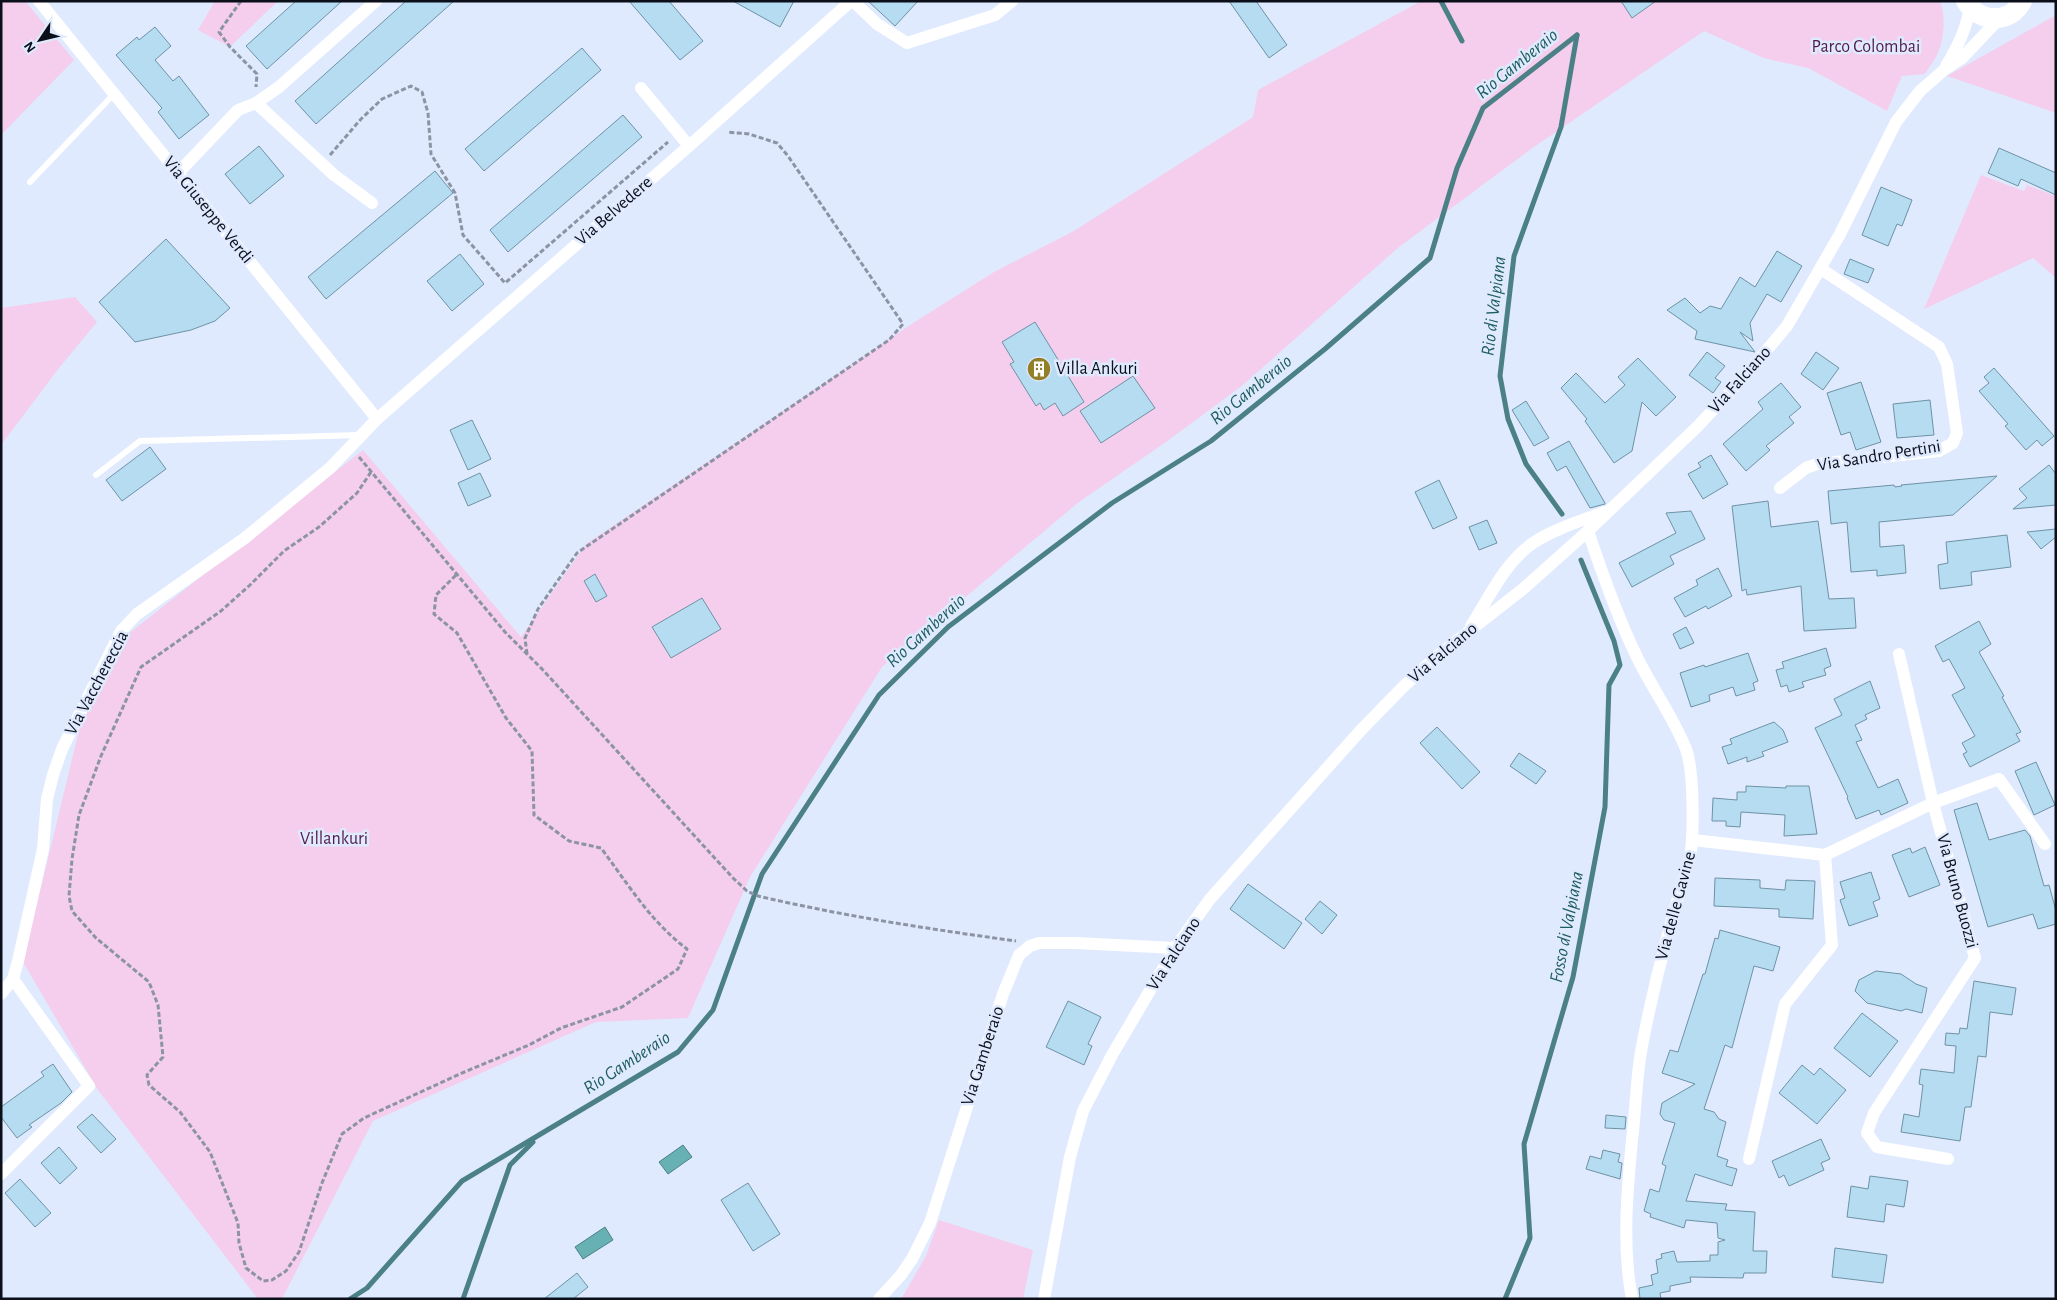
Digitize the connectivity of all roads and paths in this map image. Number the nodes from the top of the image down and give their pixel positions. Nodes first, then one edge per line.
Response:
1 (39, 1) edge
2 (241, 1) edge
3 (376, 1) edge
4 (852, 1) edge
5 (1012, 1) edge
6 (2025, 3) edge
7 (1968, 4) edge
8 (1999, 19) junction
9 (1944, 70) junction
10 (641, 88) dead end
11 (114, 94) junction
12 (256, 103) junction
13 (718, 131) dead end
14 (669, 141) dead end
15 (689, 146) junction
16 (313, 156) junction
17 (178, 173) junction
18 (30, 182) dead end
19 (372, 203) dead end
20 (1821, 269) junction
21 (377, 419) junction
22 (362, 435) junction
23 (351, 448) junction
24 (371, 472) junction
25 (96, 476) dead end
26 (1780, 488) dead end
27 (1611, 509) junction
28 (1588, 532) junction
29 (457, 574) junction
30 (1467, 632) junction
31 (527, 654) junction
32 (1899, 654) dead end
33 (1933, 804) junction
34 (1693, 840) junction
35 (2045, 844) dead end
36 (1825, 855) junction
37 (1039, 944) junction
38 (1175, 948) junction
39 (13, 979) junction
40 (1, 994) edge
41 (1749, 1158) dead end
42 (1948, 1159) dead end
43 (1, 1174) edge
44 (879, 1299) edge
45 (1044, 1299) edge
46 (1632, 1299) edge

1 - 11 street, Via Giuseppe Verdi
2 - 12 path
3 - 12 street
4 - 5 street
4 - 15 street, Via Belvedere
6 - 8 main road
7 - 8 main road
7 - 9 street, Via Falciano
8 - 9 street, Via Falciano
9 - 20 street, Via Falciano
10 - 15 street
11 - 17 street, Via Giuseppe Verdi
11 - 18 lane
12 - 16 street
12 - 17 street
13 - 31 path
14 - 16 path
15 - 21 street, Via Belvedere
16 - 19 street
17 - 21 street, Via Giuseppe Verdi
20 - 26 street, Via Sandro Pertini
20 - 27 street, Via Falciano
21 - 22 street, Via Vacchereccia
22 - 23 street, Via Vacchereccia
22 - 25 lane
23 - 24 path
23 - 39 street, Via Vacchereccia
24 - 29 path
24 - 29 path
27 - 28 street, Via Falciano
27 - 30 street
28 - 30 street, Via Falciano
28 - 34 street, Via delle Gavine
29 - 31 path
30 - 38 street, Via Falciano
31 - 37 path
32 - 33 street, Via Bruno Buozzi
33 - 35 street
33 - 36 street
33 - 42 street, Via Bruno Buozzi
34 - 36 street
34 - 46 street, Via delle Gavine
36 - 41 street
37 - 38 street
37 - 44 street, Via Gamberaio
38 - 45 street, Via Falciano
39 - 40 street, Via Vacchereccia
39 - 43 street

